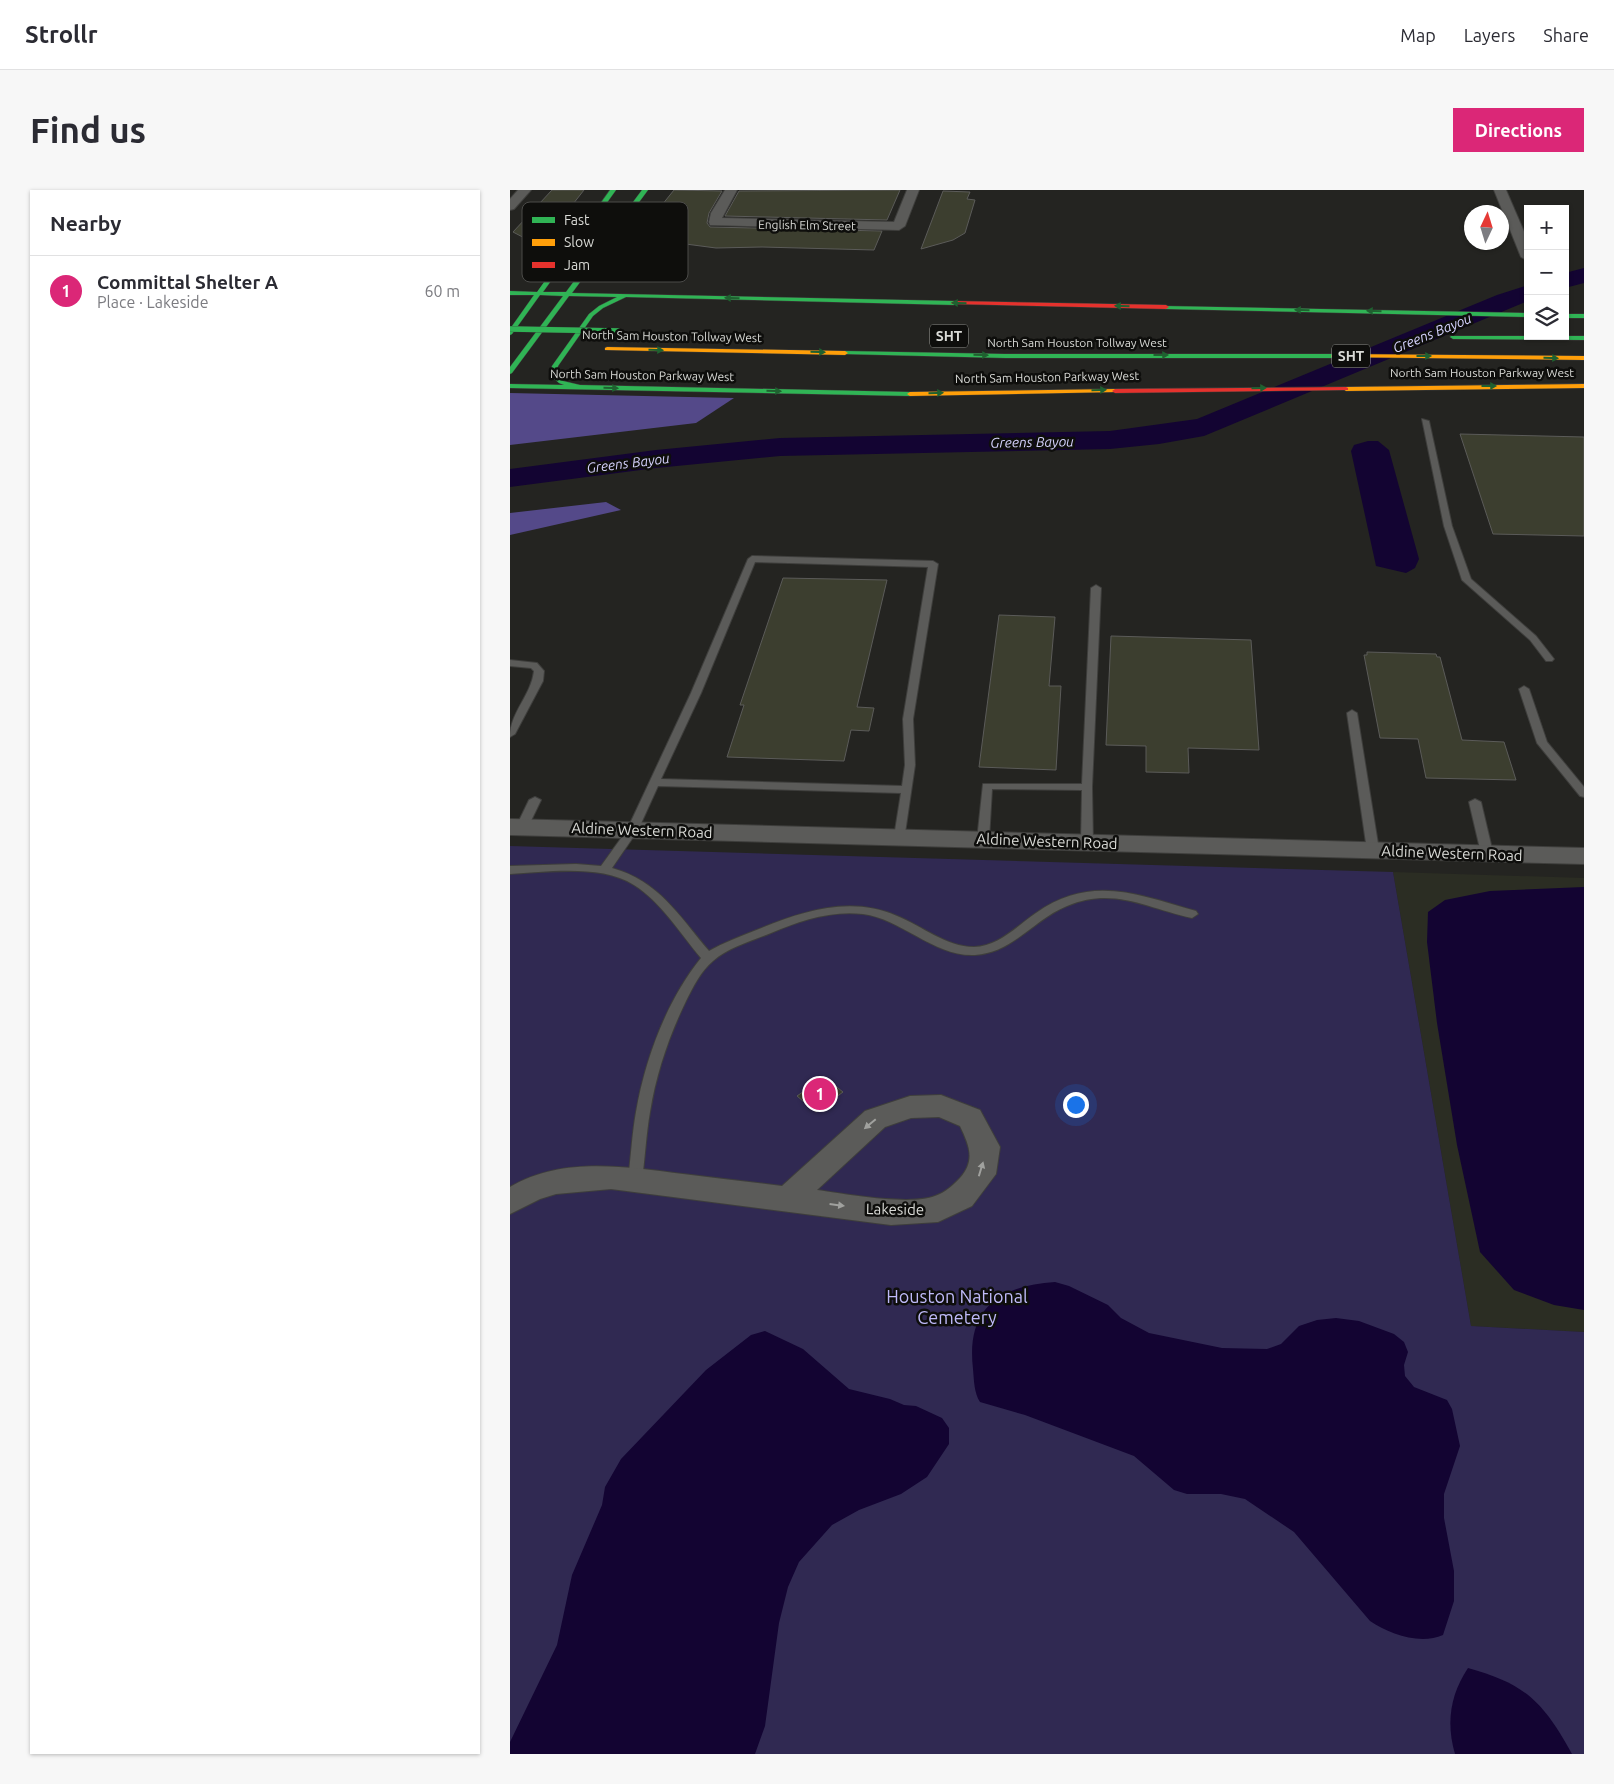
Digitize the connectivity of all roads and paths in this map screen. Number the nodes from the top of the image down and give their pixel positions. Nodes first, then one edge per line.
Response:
1 (525, 190) edge
2 (613, 190) edge
3 (644, 190) edge
4 (731, 190) edge
5 (913, 190) edge
6 (1500, 190) edge
7 (605, 202) edge
8 (635, 202) edge
9 (510, 206) edge
10 (1525, 250) edge
11 (548, 282) edge
12 (577, 282) edge
13 (510, 294) edge
14 (540, 294) junction
15 (567, 295) junction
16 (624, 296) junction
17 (1524, 315) edge
18 (1569, 316) edge
19 (1584, 316) edge
20 (510, 331) edge
21 (622, 331) dead end
22 (1438, 337) dead end
23 (1584, 338) edge
24 (510, 347) edge
25 (578, 348) dead end
26 (602, 349) dead end
27 (1584, 358) edge
28 (510, 372) edge
29 (510, 386) edge
30 (1584, 386) edge
31 (580, 387) junction
32 (1425, 421) dead end
33 (1096, 588) dead end
34 (1548, 659) dead end
35 (510, 664) edge
36 (1524, 689) dead end
37 (1352, 713) dead end
38 (510, 734) edge
39 (653, 782) junction
40 (1087, 787) junction
41 (906, 790) junction
42 (1584, 794) edge
43 (534, 800) dead end
44 (1475, 802) dead end
45 (516, 827) edge
46 (632, 830) junction
47 (900, 837) junction
48 (983, 840) junction
49 (1087, 842) junction
50 (1373, 850) junction
51 (1488, 854) junction
52 (1584, 856) edge
53 (510, 870) edge
54 (604, 870) junction
55 (1192, 914) dead end
56 (708, 958) junction
57 (634, 1180) junction
58 (788, 1199) junction
59 (510, 1202) edge

1 - 9 street
2 - 7 main road
3 - 8 main road
4 - 5 street, English Elm Street
6 - 10 street
11 - 14 main road
12 - 15 main road
13 - 14 main road
14 - 15 main road
14 - 20 main road
15 - 16 main road
15 - 28 main road
17 -> 16 main road
16 - 31 main road
18 - 19 main road
20 - 21 main road, North Sam Houston Tollway West, bridge
22 - 23 main road
24 - 25 main road, North Sam Houston Tollway West
26 -> 27 main road, North Sam Houston Tollway West / SHT
29 - 31 main road, North Sam Houston Parkway West
31 -> 30 main road, North Sam Houston Parkway West
32 - 34 lane
33 - 40 lane
35 - 38 lane
36 - 42 lane
37 - 50 lane
39 - 41 lane
39 - 41 lane
39 - 46 lane
40 - 48 lane
40 - 49 lane
41 - 47 lane
43 - 45 lane
44 - 51 lane
45 - 46 street, Aldine Western Road
46 - 47 street, Aldine Western Road
46 - 54 lane
47 - 48 street, Aldine Western Road
48 - 49 street, Aldine Western Road
49 - 50 street, Aldine Western Road
50 - 51 street, Aldine Western Road
51 - 52 street, Aldine Western Road
53 - 54 lane
54 - 56 lane
55 - 56 lane
56 - 57 lane
57 - 58 street, Lakeside
57 - 59 street, Lakeside
58 -> 58 street, Lakeside

